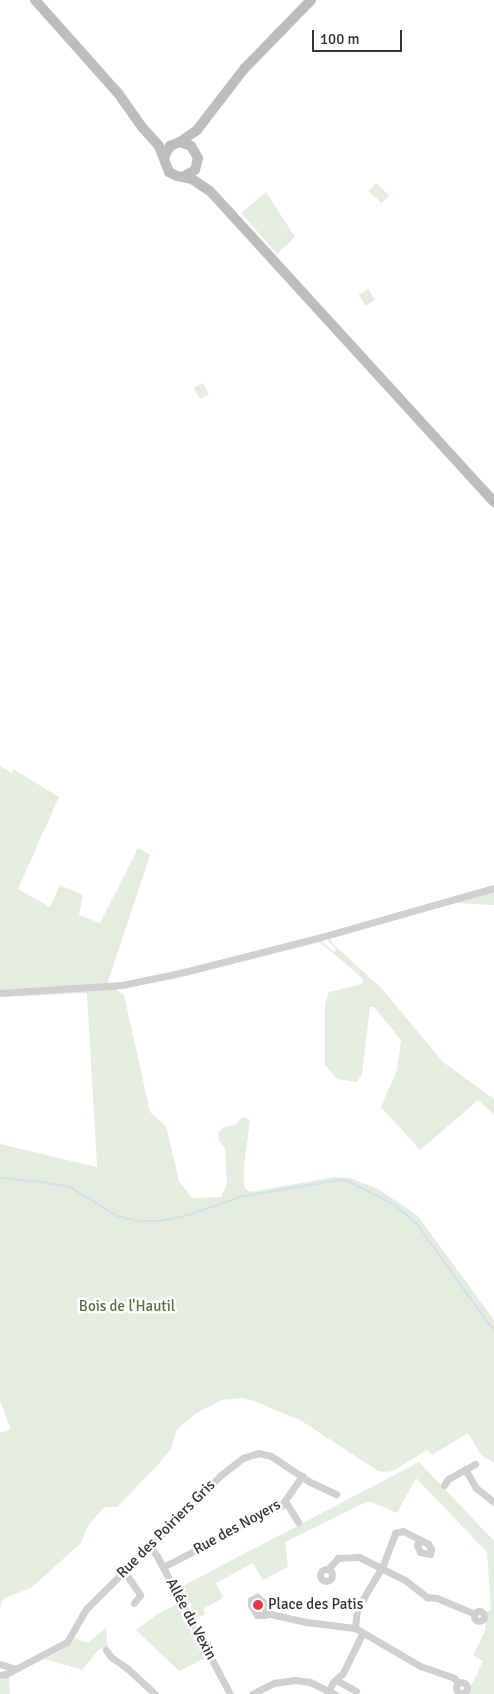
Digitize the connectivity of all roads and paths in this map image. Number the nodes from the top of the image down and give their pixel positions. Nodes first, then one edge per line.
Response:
1 (35, 0) edge
2 (311, 0) edge
3 (203, 122) junction
4 (146, 132) junction
5 (177, 143) junction
6 (195, 149) junction
7 (164, 157) junction
8 (197, 166) junction
9 (184, 176) junction
10 (210, 191) junction
11 (494, 502) edge
12 (494, 888) edge
13 (0, 993) edge
14 (475, 1464) dead end
15 (465, 1470) junction
16 (302, 1476) junction
17 (444, 1485) dead end
18 (336, 1494) dead end
19 (285, 1501) junction
20 (494, 1502) edge
21 (298, 1522) dead end
22 (420, 1540) dead end
23 (149, 1546) junction
24 (163, 1567) junction
25 (381, 1568) junction
26 (328, 1569) dead end
27 (124, 1571) junction
28 (134, 1603) dead end
29 (266, 1613) dead end
30 (475, 1614) dead end
31 (355, 1628) junction
32 (362, 1634) junction
33 (106, 1650) dead end
34 (0, 1664) edge
35 (15, 1669) junction
36 (0, 1675) edge
37 (336, 1680) junction
38 (459, 1682) dead end
39 (356, 1692) dead end
40 (330, 1693) edge
41 (155, 1694) edge
42 (230, 1694) edge
43 (252, 1694) edge

1 - 4 main road
2 - 3 main road
3 - 5 main road
3 - 6 main road
4 - 5 main road
4 - 7 main road
5 - 6 main road
5 - 7 main road
6 - 8 main road
7 - 9 main road
8 - 9 main road
8 - 10 main road
9 - 10 main road
10 - 11 main road
12 - 13 street
14 - 15 street
15 - 17 street
15 - 20 street
16 - 18 street, Rue des Poiriers Gris
16 - 19 street, Rue des Noyers
16 - 23 street, Rue des Poiriers Gris
19 - 21 street
19 - 24 street, Rue des Noyers
22 - 25 street
23 - 24 street, Allée du Vexin
23 - 27 street, Rue des Poiriers Gris
24 - 42 street, Allée du Vexin
25 - 26 street
25 - 30 street
25 - 31 street
27 - 28 street
27 - 35 street, Rue des Poiriers Gris
29 - 31 street
31 - 32 street
32 - 37 street
32 - 38 street
33 - 41 street
34 - 35 street
35 - 36 street, Rue des Poiriers Gris
37 - 39 street
37 - 40 street
40 - 43 street

